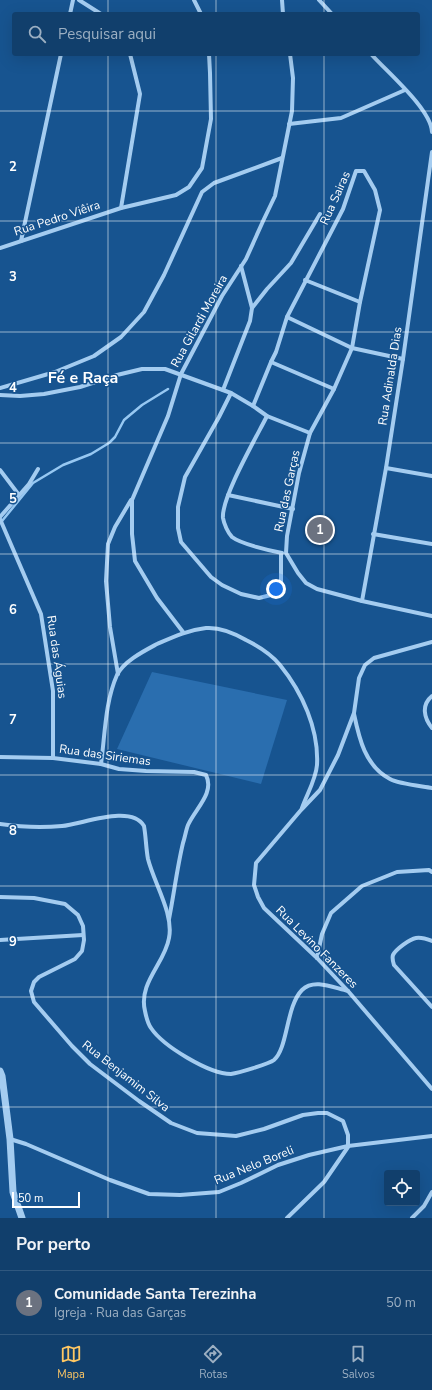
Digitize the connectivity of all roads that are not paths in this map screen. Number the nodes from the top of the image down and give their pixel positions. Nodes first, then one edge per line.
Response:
1 (73, 0) edge
2 (79, 0) edge
3 (194, 0) edge
4 (282, 0) edge
5 (319, 0) edge
6 (70, 12) edge
7 (98, 12) edge
8 (200, 12) edge
9 (283, 12) edge
10 (330, 12) edge
11 (61, 56) edge
12 (130, 56) edge
13 (209, 56) edge
14 (290, 56) edge
15 (372, 56) edge
16 (405, 90) junction
17 (289, 124) junction
18 (432, 132) edge
19 (432, 152) edge
20 (282, 158) junction
21 (121, 208) junction
22 (320, 214) dead end
23 (21, 241) junction
24 (0, 248) edge
25 (242, 266) junction
26 (305, 280) junction
27 (360, 302) junction
28 (252, 308) junction
29 (287, 317) junction
30 (352, 348) junction
31 (403, 359) junction
32 (271, 362) junction
33 (181, 374) junction
34 (0, 388) edge
35 (334, 389) junction
36 (223, 390) junction
37 (231, 393) junction
38 (0, 395) edge
39 (253, 406) junction
40 (267, 416) junction
41 (310, 433) junction
42 (386, 468) junction
43 (38, 469) dead end
44 (0, 470) edge
45 (432, 476) edge
46 (19, 494) junction
47 (228, 495) junction
48 (132, 500) junction
49 (293, 509) junction
50 (0, 518) edge
51 (373, 534) junction
52 (432, 544) edge
53 (281, 553) junction
54 (286, 553) junction
55 (362, 601) junction
56 (432, 616) edge
57 (183, 632) junction
58 (432, 642) edge
59 (118, 674) junction
60 (432, 696) edge
61 (354, 713) junction
62 (432, 728) edge
63 (0, 757) edge
64 (53, 758) junction
65 (101, 764) junction
66 (432, 788) edge
67 (301, 810) junction
68 (0, 824) edge
69 (432, 872) edge
70 (0, 897) edge
71 (169, 920) junction
72 (84, 935) junction
73 (0, 940) edge
74 (432, 941) edge
75 (317, 958) junction
76 (348, 991) junction
77 (432, 1007) edge
78 (0, 1071) edge
79 (432, 1089) edge
80 (432, 1136) edge
81 (10, 1140) junction
82 (348, 1146) junction
83 (432, 1192) edge
84 (22, 1218) edge
85 (287, 1218) edge
86 (412, 1218) edge

1 - 6 street
2 - 7 street
3 - 8 street
4 - 9 street
5 - 10 street
11 - 23 street
12 - 21 street
13 - 21 street, Rua Pedro Viêira
14 - 17 street, Rua Gilardi Moreira
15 - 16 street
16 - 17 street
16 - 18 street
17 - 20 street, Rua Gilardi Moreira
19 - 31 street, Rua Adinalda Dias
20 - 25 street, Rua Gilardi Moreira
20 - 34 street
21 - 23 street, Rua Pedro Viêira
22 - 28 street
23 - 24 street, Rua Pedro Viêira
25 - 28 street
25 - 33 street, Rua Gilardi Moreira
26 - 27 street
26 - 27 street, Rua Sairas
26 - 29 street, Rua Sairas
27 - 30 street, Rua Sairas
28 - 36 street
29 - 30 street
29 - 32 street, Rua Sairas
30 - 31 street
30 - 35 street, Rua das Garças
31 - 42 street, Rua Adinalda Dias
32 - 35 street
32 - 39 street, Rua Sairas
33 - 36 street
33 - 38 street
33 - 48 street, Rua Gilardi Moreira
35 - 41 street, Rua das Garças
36 - 37 street
37 - 39 street
37 - 53 street
39 - 40 street
40 - 41 street
40 - 47 street
41 - 49 street, Rua das Garças
42 - 45 street
42 - 51 street, Rua Adinalda Dias
43 - 46 street
44 - 46 street
46 - 50 street
47 - 49 street
47 - 53 street
48 - 57 street, Rua Gilardi Moreira
48 - 59 street
49 - 54 street, Rua das Garças
50 - 64 street, Rua das Águias
51 - 52 street
51 - 55 street, Rua Adinalda Dias
53 - 54 street
54 - 55 street
55 - 56 street
57 - 59 street
57 - 67 street
58 - 61 street
59 - 65 street
60 - 62 street
61 - 66 street
61 - 67 street, Rua Levino Fanzeres
63 - 64 street, Rua das Siriemas
64 - 65 street, Rua das Siriemas
65 - 71 street, Rua das Siriemas
67 - 75 street, Rua Levino Fanzeres
68 - 71 street
69 - 75 street
70 - 72 street, Rua Benjamim Silva
71 - 76 street
72 - 73 street
72 - 82 street, Rua Benjamim Silva
74 - 77 street
75 - 76 street, Rua Levino Fanzeres
76 - 79 street, Rua Levino Fanzeres
78 - 81 street
80 - 82 street, Rua Nelo Boreli
81 - 82 street, Rua Nelo Boreli
81 - 84 street
82 - 85 street
83 - 86 street

